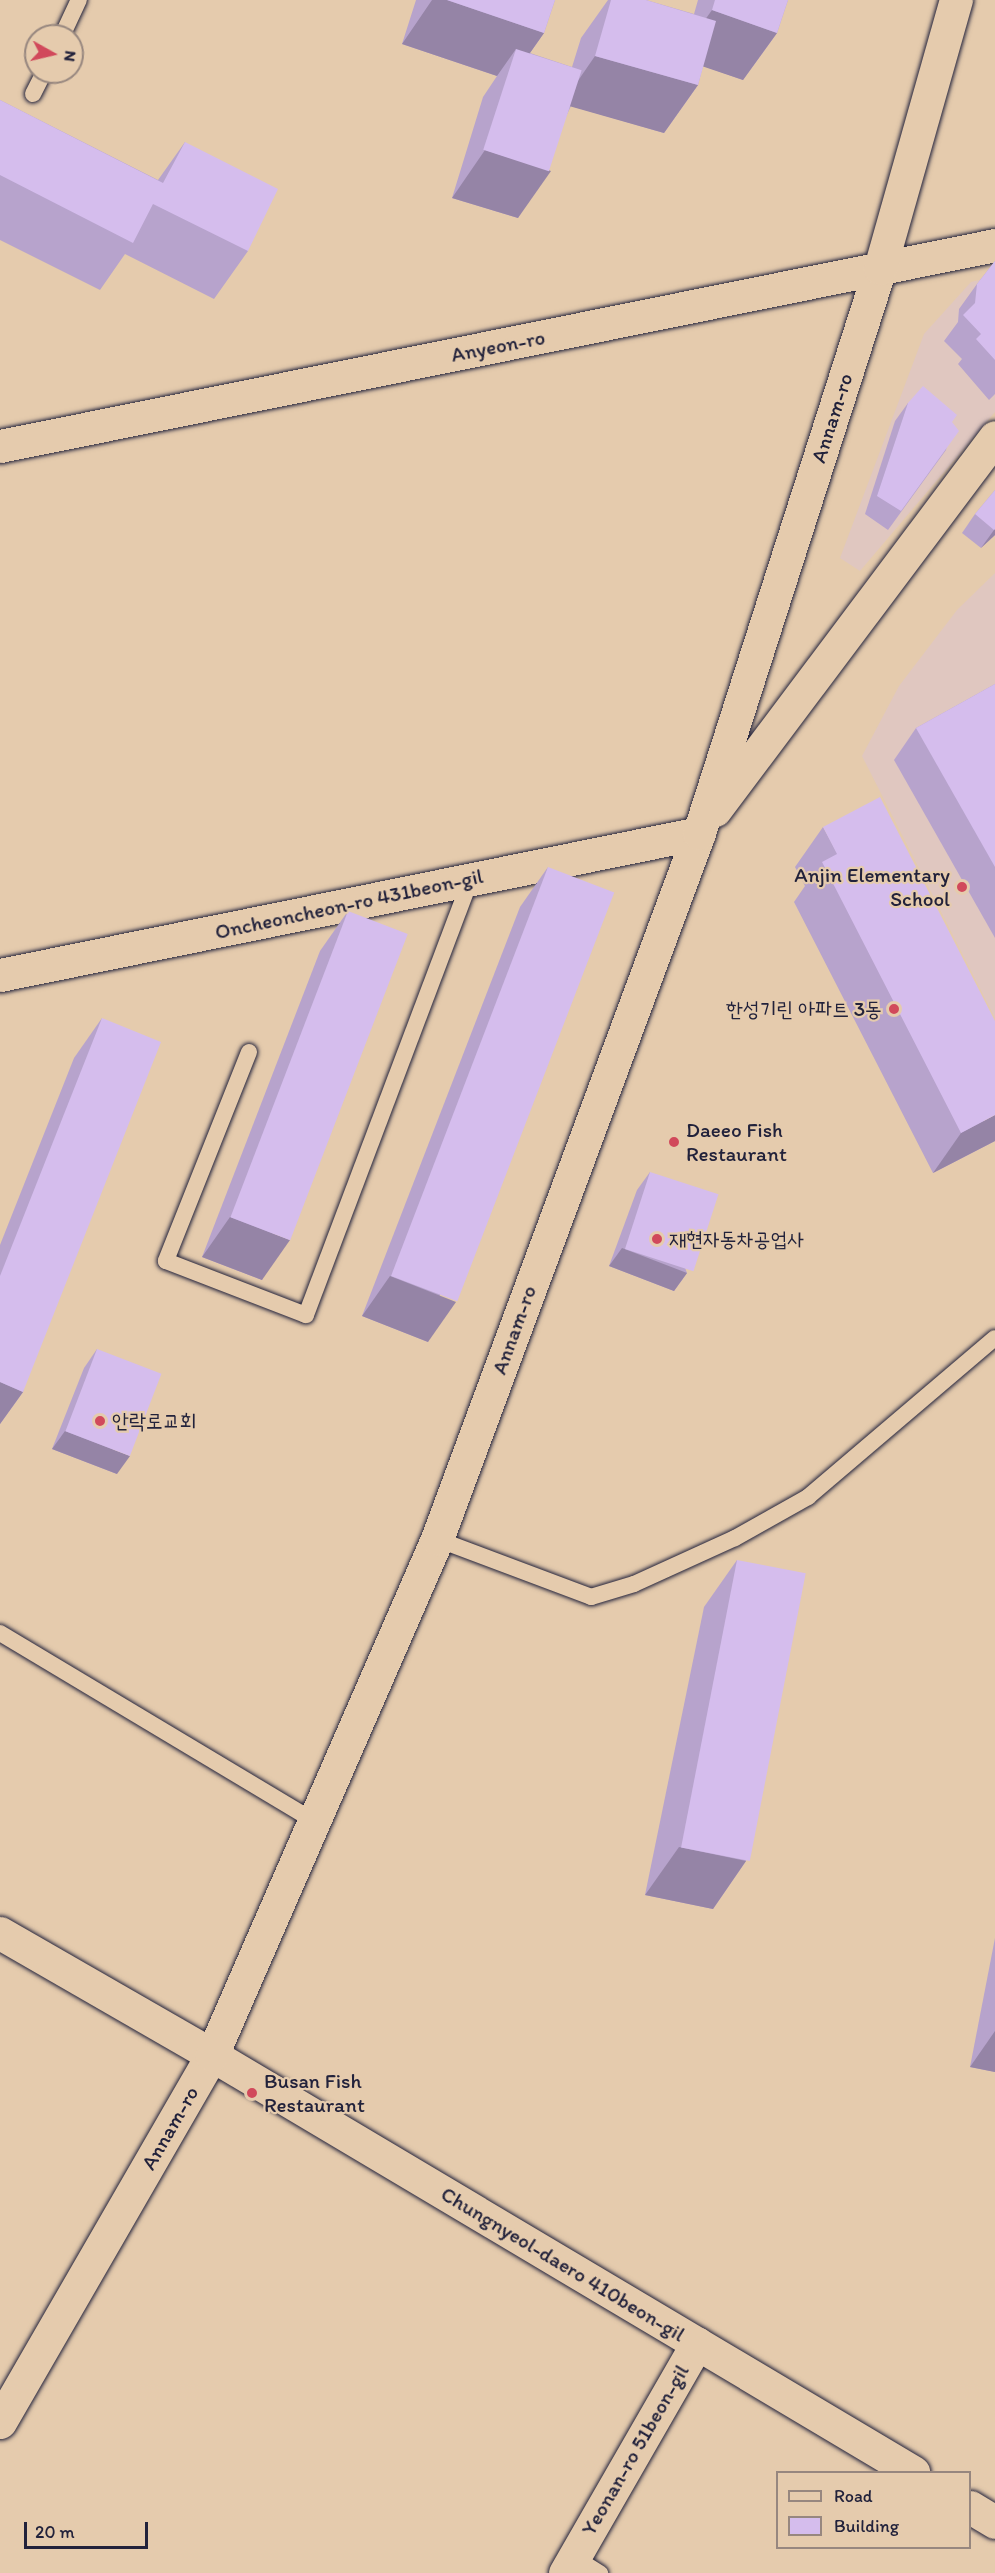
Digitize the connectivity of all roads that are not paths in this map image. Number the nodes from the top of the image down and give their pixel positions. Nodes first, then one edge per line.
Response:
1 (79, 0) edge
2 (956, 0) edge
3 (68, 24) edge
4 (38, 84) edge
5 (33, 94) dead end
6 (995, 245) edge
7 (880, 268) junction
8 (995, 437) edge
9 (0, 446) edge
10 (699, 832) junction
11 (471, 879) junction
12 (0, 975) edge
13 (249, 1052) dead end
14 (995, 1338) edge
15 (437, 1539) junction
16 (0, 1633) edge
17 (314, 1820) junction
18 (0, 1933) edge
19 (212, 2055) junction
20 (697, 2343) junction
21 (0, 2422) edge
22 (911, 2471) edge
23 (971, 2507) edge
24 (995, 2522) edge
25 (579, 2568) edge

1 - 3 lane
2 - 7 street, Annam-ro
4 - 5 lane
6 - 7 street, Anyeon-ro
7 - 9 street, Anyeon-ro
7 - 10 street, Annam-ro
8 - 10 street, Annam-ro
10 - 11 street, Oncheoncheon-ro 431beon-gil
10 - 15 street, Annam-ro
11 - 12 street, Oncheoncheon-ro 431beon-gil
11 - 13 lane
14 - 15 lane
15 - 17 street, Annam-ro
16 - 17 lane
17 - 19 street, Annam-ro
18 - 19 street, Chungnyeol-daero 410beon-gil
19 - 20 street, Chungnyeol-daero 410beon-gil
19 - 21 street, Annam-ro
20 - 22 street, Chungnyeol-daero 410beon-gil
20 - 25 street, Yeonan-ro 51beon-gil
23 - 24 street

